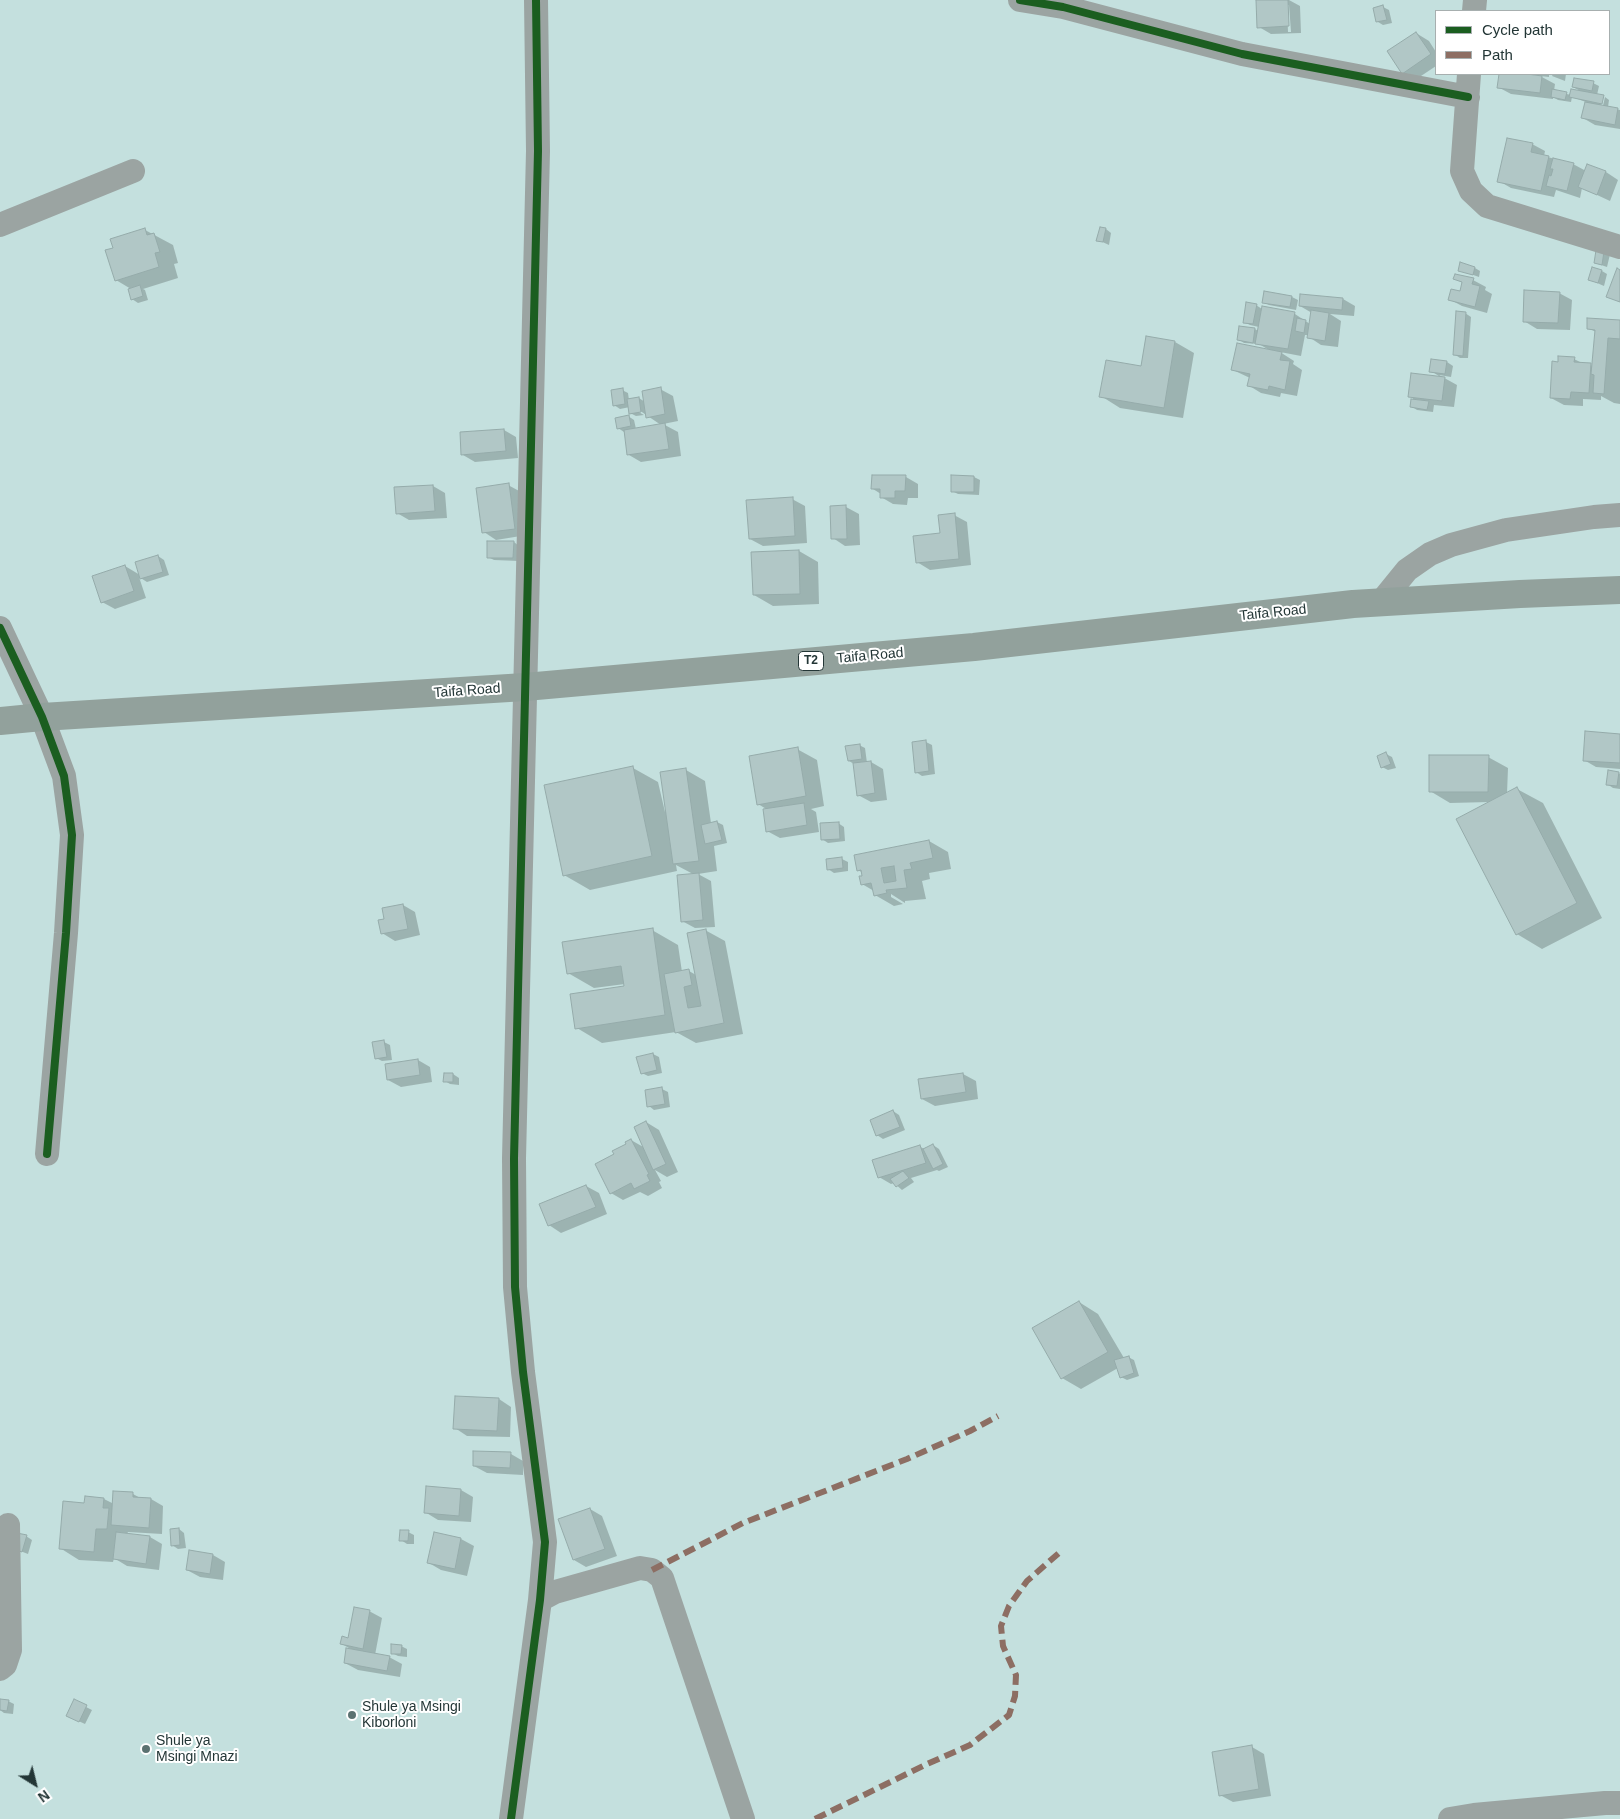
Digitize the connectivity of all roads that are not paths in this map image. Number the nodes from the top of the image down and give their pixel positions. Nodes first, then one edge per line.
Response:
1 (536, 0) edge
2 (1020, 0) edge
3 (1469, 75) edge
4 (1468, 97) junction
5 (133, 170) dead end
6 (0, 225) edge
7 (1620, 247) edge
8 (1620, 515) edge
9 (1620, 590) edge
10 (1381, 602) junction
11 (0, 628) edge
12 (525, 687) junction
13 (42, 717) junction
14 (0, 721) edge
15 (47, 1154) dead end
16 (8, 1525) dead end
17 (540, 1600) junction
18 (0, 1669) edge
19 (1620, 1803) edge
20 (511, 1819) edge
21 (743, 1819) edge
22 (1450, 1819) edge

1 - 12 street
2 - 4 street
3 - 4 street
4 - 7 street
5 - 6 street
8 - 10 street
9 - 10 highway, Taifa Road / T2
10 - 12 highway, Taifa Road / T2
11 - 13 street
12 - 13 highway, Taifa Road / T2
12 - 17 street
13 - 14 highway, Taifa Road / T2
13 - 15 street
16 - 18 street
17 - 20 street
17 - 21 street
19 - 22 street

